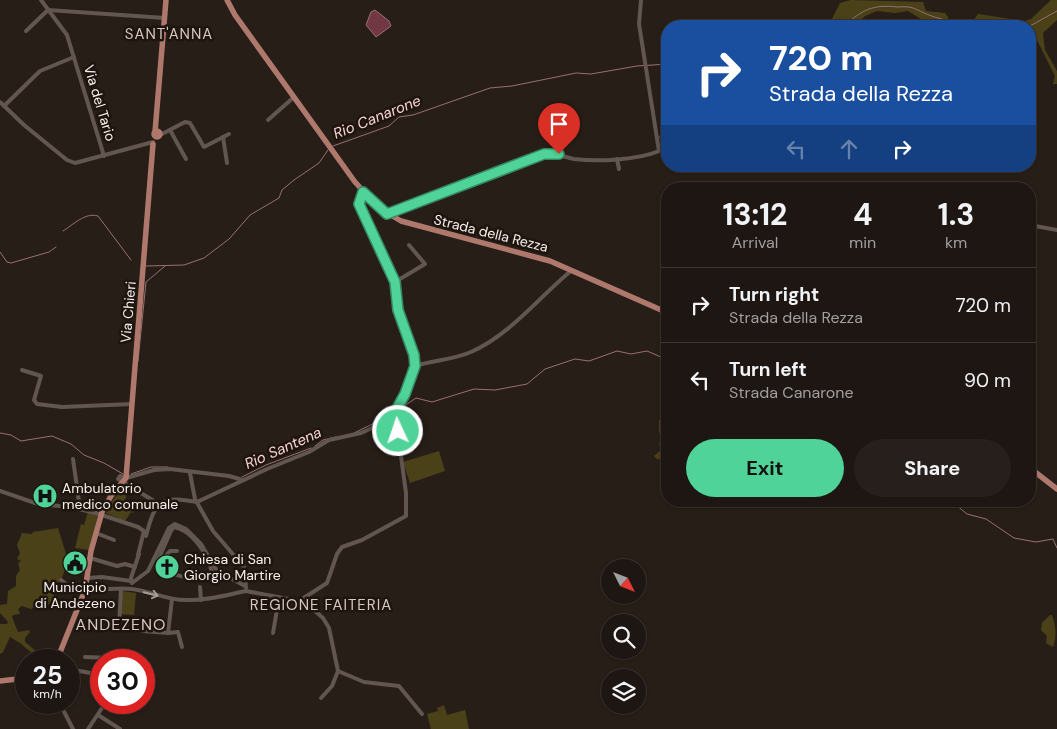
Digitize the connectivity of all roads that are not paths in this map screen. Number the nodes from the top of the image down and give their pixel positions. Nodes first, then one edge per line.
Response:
1 (41, 0) edge
2 (166, 0) edge
3 (227, 0) edge
4 (641, 0) edge
5 (48, 10) junction
6 (165, 18) junction
7 (26, 31) dead end
8 (74, 57) junction
9 (294, 97) junction
10 (0, 102) edge
11 (4, 106) junction
12 (268, 120) dead end
13 (170, 130) junction
14 (228, 134) dead end
15 (223, 137) junction
16 (156, 138) junction
17 (659, 138) joint
18 (104, 156) junction
19 (186, 159) dead end
20 (617, 159) junction
21 (227, 163) dead end
22 (619, 169) dead end
23 (363, 192) junction
24 (387, 214) junction
25 (1036, 226) edge
26 (1057, 230) edge
27 (409, 245) dead end
28 (572, 270) junction
29 (395, 282) junction
30 (661, 310) edge
31 (415, 366) junction
32 (22, 370) dead end
33 (132, 404) junction
34 (395, 415) junction
35 (73, 459) dead end
36 (190, 473) junction
37 (1036, 473) edge
38 (233, 478) junction
39 (246, 479) junction
40 (124, 480) junction
41 (236, 484) junction
42 (1057, 489) edge
43 (0, 491) edge
44 (154, 501) dead end
45 (197, 502) junction
46 (80, 509) junction
47 (101, 514) junction
48 (96, 533) junction
49 (114, 540) dead end
50 (158, 550) junction
51 (177, 551) dead end
52 (138, 555) junction
53 (90, 558) junction
54 (158, 560) junction
55 (151, 565) junction
56 (135, 567) junction
57 (218, 571) junction
58 (150, 572) dead end
59 (212, 572) junction
60 (172, 575) dead end
61 (87, 578) junction
62 (61, 580) dead end
63 (132, 582) junction
64 (200, 587) dead end
65 (246, 588) junction
66 (121, 589) junction
67 (133, 589) junction
68 (85, 590) junction
69 (279, 598) junction
70 (172, 599) junction
71 (201, 600) junction
72 (299, 601) junction
73 (119, 627) dead end
74 (142, 631) dead end
75 (168, 633) junction
76 (273, 633) dead end
77 (182, 647) dead end
78 (61, 649) edge
79 (85, 657) dead end
80 (90, 657) edge
81 (338, 671) junction
82 (15, 679) edge
83 (0, 680) edge
84 (321, 698) dead end
85 (65, 714) edge
86 (422, 714) dead end
87 (98, 715) joint
88 (73, 729) edge
89 (88, 729) edge
90 (120, 729) edge

1 - 5 street, Via del Tario
2 - 6 main road, Via Chieri
3 - 9 main road, Strada della Rezza
4 - 17 street
5 - 6 street
5 - 7 street
5 - 8 street, Via del Tario
6 - 16 main road, Via Chieri
8 - 11 street, Via del Tario
8 - 18 street, Via del Tario
9 - 12 street
9 - 23 main road, Strada della Rezza
10 - 11 street, Via del Tario
11 - 18 street, Via del Tario
13 - 15 street, Via del Tario
13 - 16 street, Via del Tario
13 - 19 street
14 - 15 street
15 - 21 street
16 - 18 street, Via del Tario
16 - 33 main road, Via Chieri
17 - 20 street
20 - 22 street
20 - 24 street
23 - 24 main road, Strada della Rezza
23 - 29 street
24 - 28 main road, Strada della Rezza
25 - 26 street
27 - 29 street
28 - 30 main road, Strada della Rezza
28 - 31 street
29 - 31 street
31 - 34 street
32 - 33 street
33 - 40 main road, Via Chieri
34 - 39 street
34 - 72 street
35 - 46 street
36 - 38 street
36 - 40 street
36 - 45 street
37 - 42 main road
38 - 39 street
38 - 41 street
39 - 41 street
40 - 44 street
40 - 47 main road
41 - 45 street
43 - 46 street
45 - 52 street
45 - 65 street
46 - 47 street
47 - 48 main road
47 - 52 street
48 - 49 street
48 - 53 main road
50 - 55 street
50 - 57 street
50 - 60 street
51 - 54 street
52 - 56 street
53 - 56 street
53 - 61 main road
54 - 59 street
54 - 59 street
55 - 58 street
55 - 63 street
56 - 63 street
57 - 59 street
57 - 65 street
61 - 63 street
61 - 68 main road
62 - 68 street
63 - 67 street
64 - 71 street
65 - 69 street
65 - 71 street
66 - 67 street
66 - 68 street
66 - 73 street
67 -> 70 street
68 - 78 main road
69 - 72 street
69 - 76 street
70 - 71 street
70 - 75 street
72 - 81 street
74 - 75 street
75 - 77 street
79 - 80 street
81 - 84 street
81 - 86 street
82 - 83 main road
85 - 88 street
87 - 89 street
87 - 90 street

